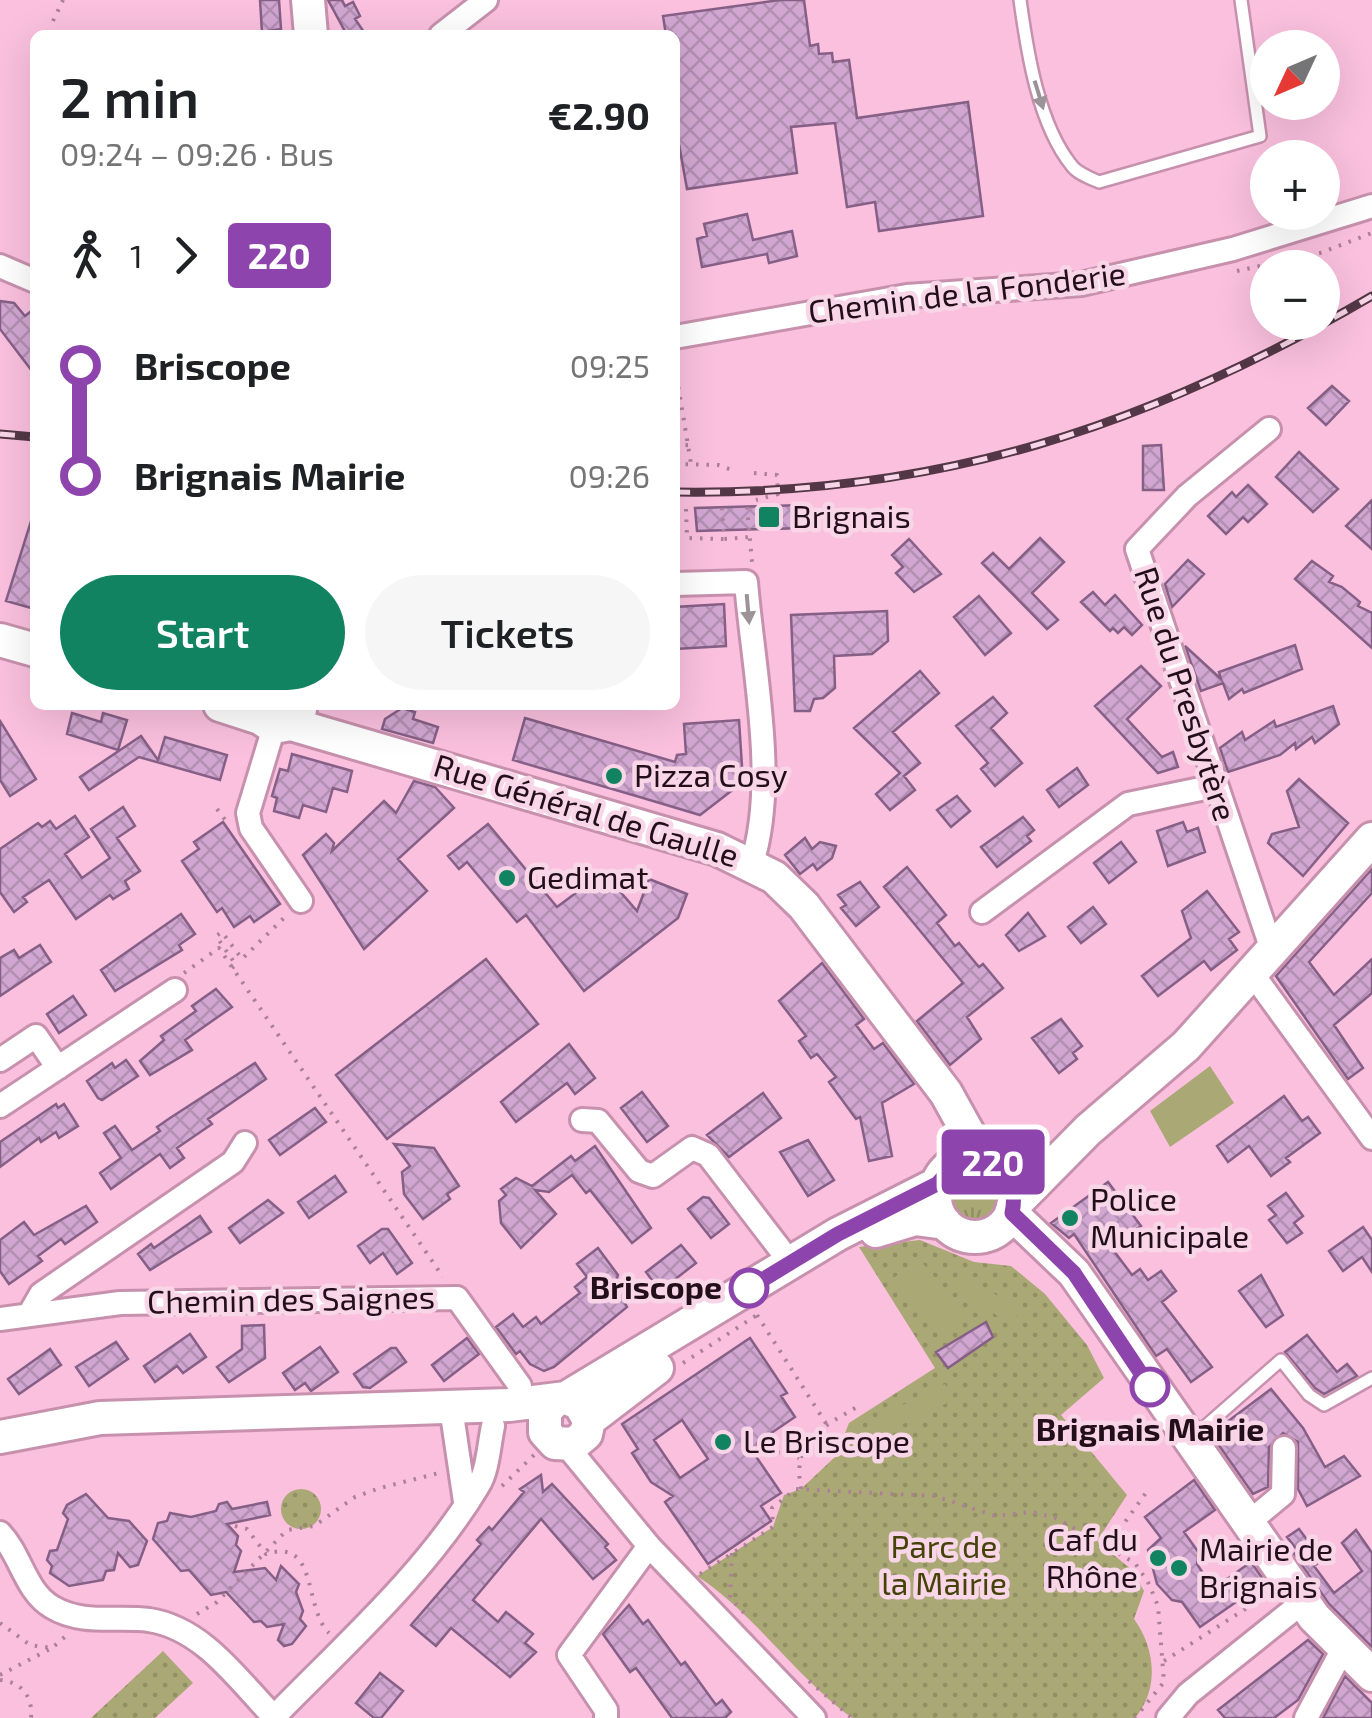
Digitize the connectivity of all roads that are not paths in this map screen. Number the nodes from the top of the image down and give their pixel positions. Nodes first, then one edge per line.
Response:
1 (308, 0) edge
2 (486, 0) edge
3 (1020, 0) edge
4 (1241, 0) edge
5 (311, 30) edge
6 (447, 30) edge
7 (1372, 206) edge
8 (0, 266) edge
9 (30, 279) edge
10 (680, 337) edge
11 (1269, 430) dead end
12 (680, 584) edge
13 (0, 640) edge
14 (30, 649) edge
15 (254, 710) edge
16 (281, 714) edge
17 (1215, 786) junction
18 (1372, 838) edge
19 (752, 864) junction
20 (302, 901) road end
21 (982, 912) dead end
22 (1262, 962) junction
23 (175, 990) road end
24 (0, 1060) edge
25 (918, 1060) junction
26 (58, 1068) junction
27 (0, 1106) edge
28 (582, 1120) dead end
29 (1088, 1130) junction
30 (1372, 1138) edge
31 (246, 1144) dead end
32 (993, 1164) junction
33 (943, 1176) junction
34 (1042, 1178) junction
35 (1006, 1217) junction
36 (944, 1223) junction
37 (1044, 1245) junction
38 (790, 1262) junction
39 (1088, 1295) junction
40 (30, 1312) junction
41 (0, 1320) edge
42 (1372, 1378) edge
43 (320, 1413) junction
44 (548, 1418) junction
45 (453, 1422) junction
46 (0, 1437) edge
47 (1188, 1442) junction
48 (1284, 1448) dead end
49 (473, 1469) junction
50 (1247, 1524) junction
51 (0, 1534) edge
52 (642, 1537) junction
53 (1303, 1602) junction
54 (1344, 1647) junction
55 (1372, 1675) edge
56 (273, 1718) edge
57 (606, 1718) edge
58 (814, 1718) edge
59 (1168, 1718) edge
60 (1306, 1718) edge

1 - 5 street
2 - 6 street
3 -> 4 lane
7 - 10 street, Chemin de la Fonderie
8 - 9 street
11 - 17 street, Rue du Presbytère
12 -> 19 street
13 - 14 street
15 - 16 street, Rue Général de Gaulle
16 - 19 street, Rue Général de Gaulle
16 - 20 street
17 - 21 street
17 - 22 street, Rue du Presbytère
18 - 22 street
19 - 25 street, Rue Général de Gaulle
22 - 29 street
22 - 30 street, Rue du Presbytère
23 - 26 street
24 - 26 street
25 - 32 street, Rue Général de Gaulle
25 - 33 street, Rue Général de Gaulle
26 - 27 street
28 - 38 street
29 - 32 street
29 - 34 street
31 - 40 street
32 - 33 street
32 - 35 street
33 - 36 street
33 - 38 street
34 - 35 street
34 - 37 street
35 - 36 street
35 - 37 street
35 - 39 street
36 - 44 street
37 - 39 street
38 - 44 street
39 - 47 street
40 - 41 street, Chemin des Saignes
40 - 44 street, Chemin des Saignes
42 - 47 lane
43 - 44 street
43 - 45 street
43 - 46 street
44 - 45 street
44 - 49 street
44 - 52 street, Chemin des Saignes
45 - 49 street
47 - 50 street
48 - 50 street
49 - 56 street
50 - 53 street
51 - 56 street
52 - 57 street
52 - 58 street, Chemin des Saignes
53 - 54 street
53 - 59 street
54 - 55 street
54 - 60 street

